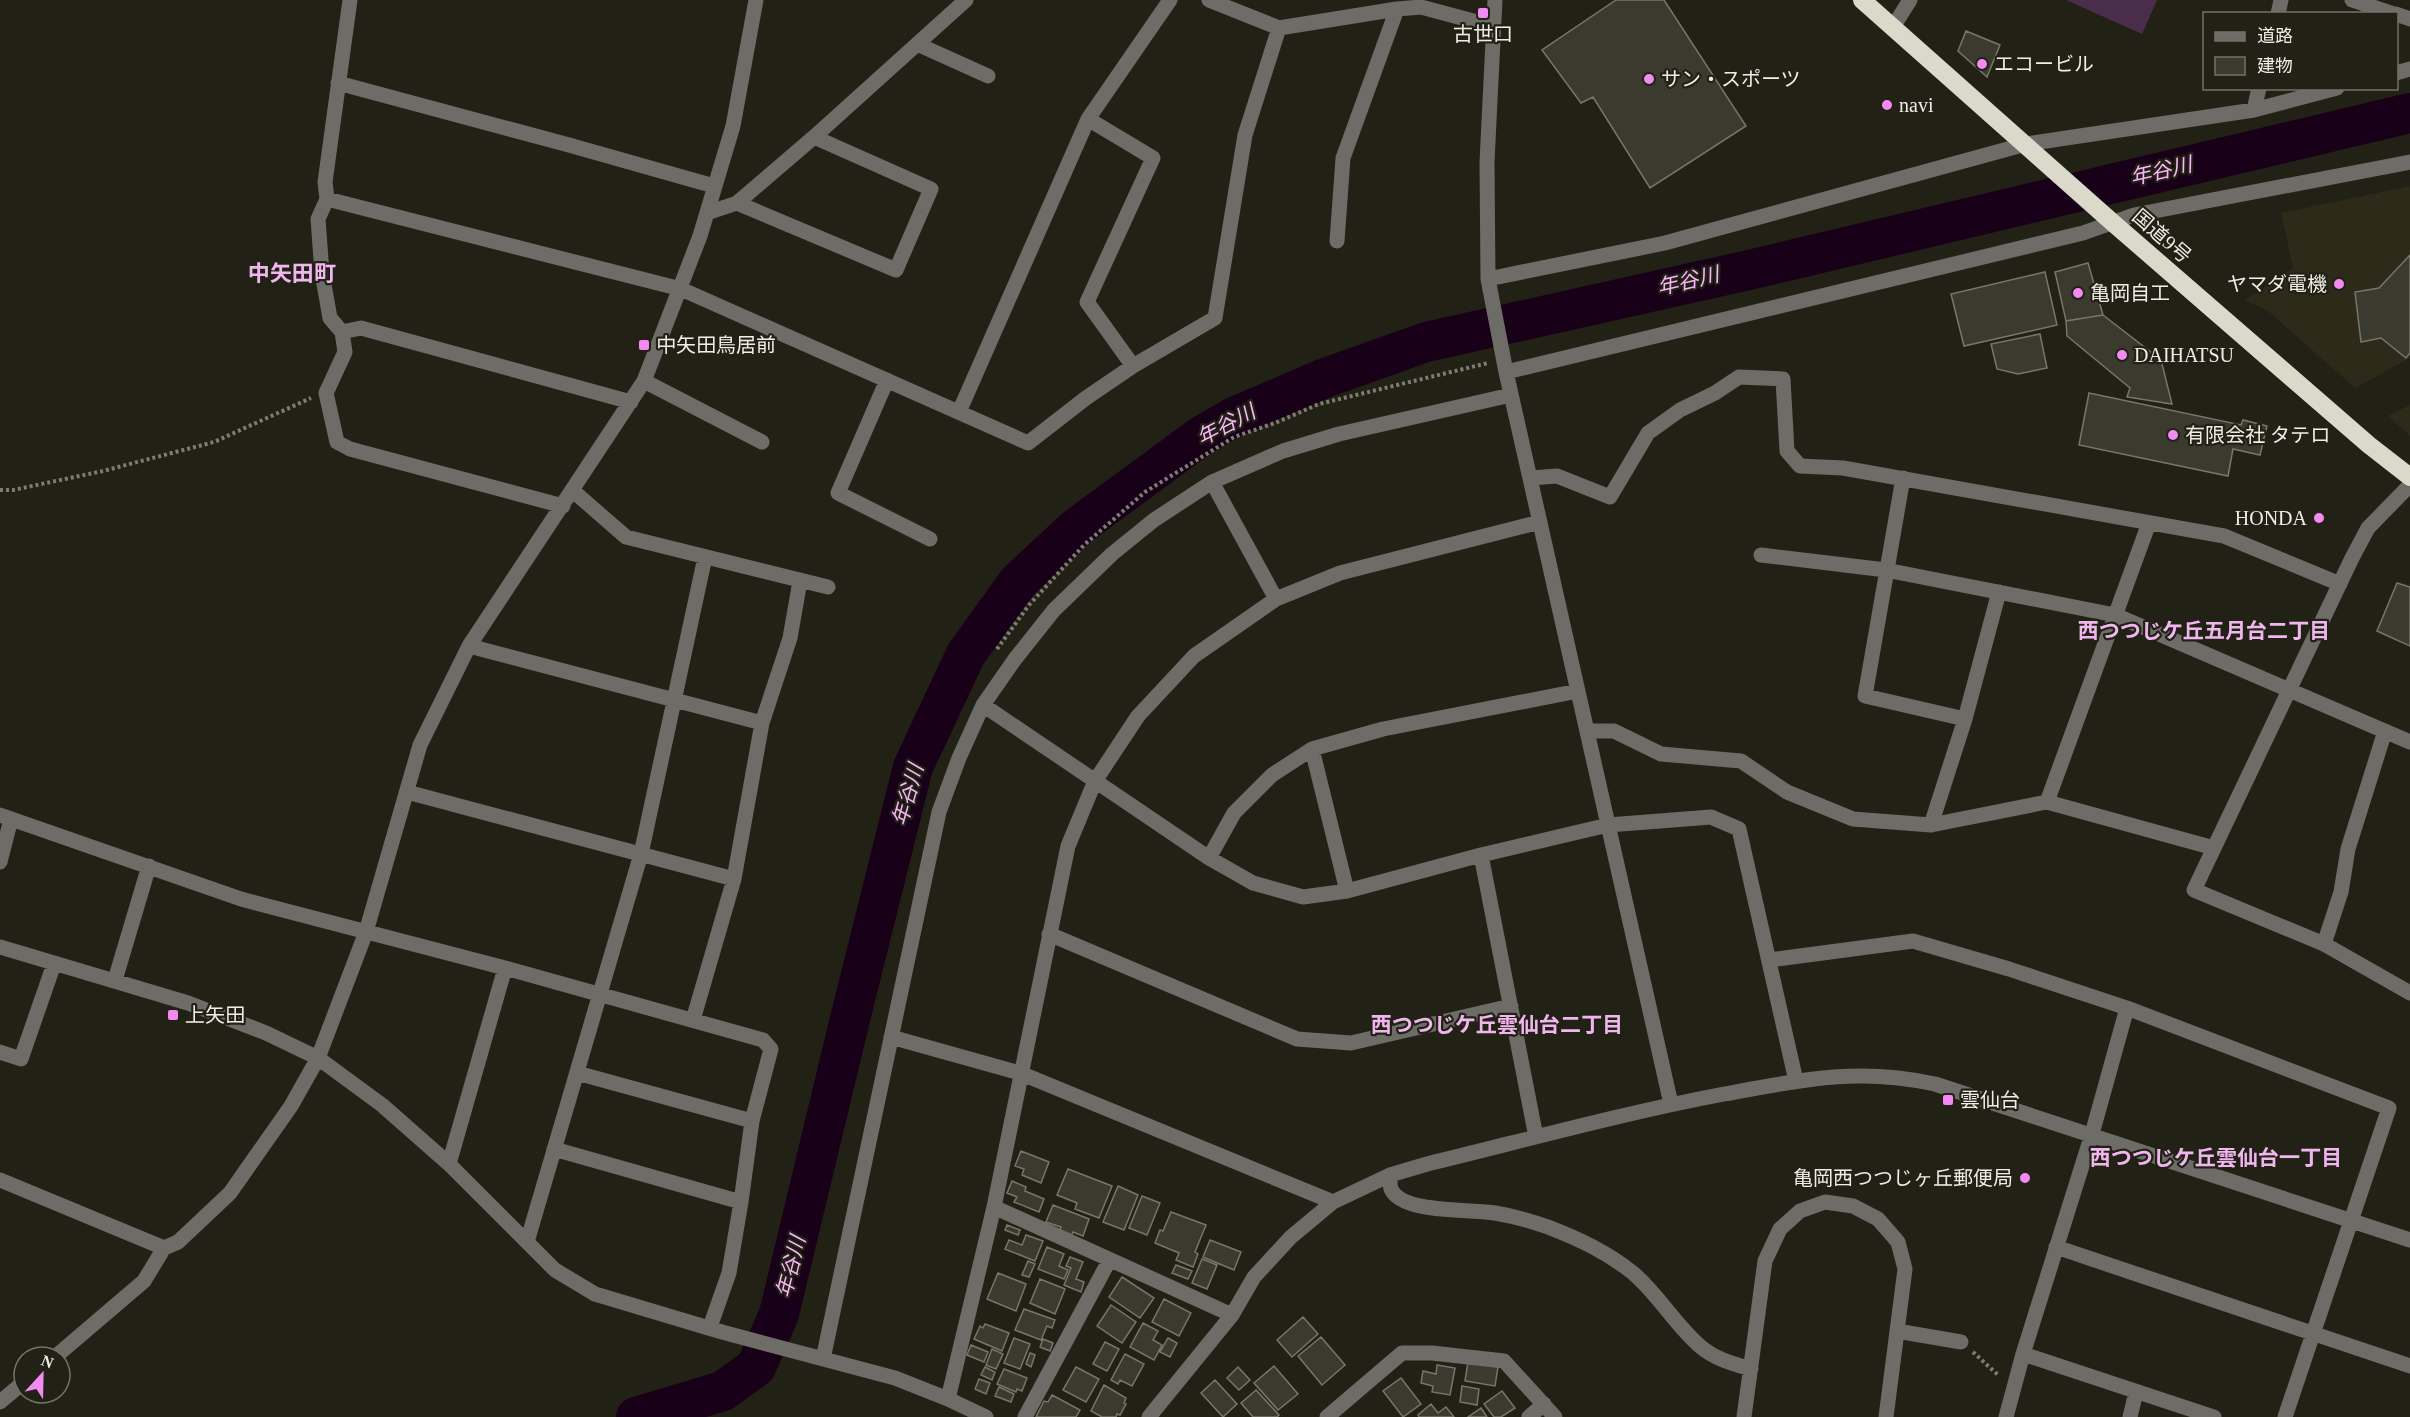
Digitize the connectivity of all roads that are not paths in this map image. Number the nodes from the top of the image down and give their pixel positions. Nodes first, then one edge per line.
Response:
1 (350, 0) edge
2 (756, 0) edge
3 (965, 0) edge
4 (1170, 0) edge
5 (1209, 0) edge
6 (1495, 0) edge
7 (1862, 0) edge
8 (1910, 0) edge
9 (2352, 0) edge
10 (1397, 9) junction
11 (2389, 12) edge
12 (1492, 26) junction
13 (1893, 27) junction
14 (1279, 28) junction
15 (917, 44) junction
16 (988, 76) dead end
17 (338, 83) junction
18 (2259, 90) edge
19 (2329, 90) edge
20 (2254, 110) junction
21 (1088, 119) junction
22 (814, 137) junction
23 (2032, 150) junction
24 (2410, 162) edge
25 (714, 186) junction
26 (327, 199) junction
27 (737, 203) junction
28 (707, 213) junction
29 (2108, 219) junction
30 (1337, 240) dead end
31 (1490, 286) junction
32 (681, 289) junction
33 (342, 332) junction
34 (1133, 366) junction
35 (1506, 372) junction
36 (887, 380) junction
37 (644, 381) junction
38 (1511, 395) junction
39 (632, 402) junction
40 (959, 412) junction
41 (762, 442) dead end
42 (2410, 477) edge
43 (1530, 478) junction
44 (1903, 478) junction
45 (1212, 482) junction
46 (2410, 485) edge
47 (572, 490) junction
48 (563, 506) junction
49 (1540, 522) junction
50 (2149, 523) junction
51 (930, 539) dead end
52 (1761, 555) dead end
53 (705, 557) junction
54 (1886, 570) junction
55 (800, 581) junction
56 (2340, 584) junction
57 (828, 587) dead end
58 (1999, 592) junction
59 (1276, 599) junction
60 (2115, 615) junction
61 (469, 646) junction
62 (2289, 690) junction
63 (1578, 691) junction
64 (674, 699) junction
65 (983, 705) junction
66 (1965, 719) junction
67 (762, 723) junction
68 (1587, 731) junction
69 (2385, 731) junction
70 (2410, 742) edge
71 (1312, 749) junction
72 (1095, 781) junction
73 (407, 792) junction
74 (2047, 802) junction
75 (6, 817) edge
76 (1608, 825) junction
77 (1931, 825) junction
78 (2214, 848) junction
79 (641, 854) junction
80 (1481, 855) junction
81 (1209, 858) junction
82 (0, 862) edge
83 (149, 866) junction
84 (734, 879) junction
85 (1347, 891) junction
86 (366, 932) junction
87 (1049, 934) junction
88 (2324, 944) junction
89 (0, 947) edge
90 (1769, 960) junction
91 (54, 964) junction
92 (505, 968) junction
93 (115, 980) junction
94 (2410, 993) edge
95 (600, 994) junction
96 (1511, 1006) junction
97 (2127, 1008) junction
98 (693, 1020) junction
99 (891, 1037) junction
100 (0, 1052) edge
101 (318, 1059) junction
102 (577, 1073) junction
103 (1020, 1073) junction
104 (1796, 1081) junction
105 (1671, 1104) junction
106 (752, 1121) junction
107 (2092, 1134) junction
108 (1536, 1137) junction
109 (554, 1149) junction
110 (450, 1164) junction
111 (1390, 1176) junction
112 (0, 1180) edge
113 (741, 1202) junction
114 (1333, 1202) junction
115 (994, 1207) junction
116 (2352, 1221) junction
117 (2410, 1232) edge
118 (2410, 1240) edge
119 (527, 1242) junction
120 (2056, 1247) junction
121 (164, 1248) junction
122 (1109, 1261) junction
123 (1232, 1315) junction
124 (716, 1330) junction
125 (1897, 1331) junction
126 (2313, 1333) junction
127 (1961, 1342) road end
128 (69, 1345) edge
129 (2023, 1354) junction
130 (823, 1359) junction
131 (2410, 1366) edge
132 (1751, 1369) junction
133 (12, 1392) edge
134 (2136, 1392) junction
135 (948, 1399) junction
136 (0, 1402) edge
137 (1544, 1404) junction
138 (986, 1417) edge
139 (1025, 1417) edge
140 (1149, 1417) edge
141 (1328, 1417) edge
142 (1528, 1417) edge
143 (1555, 1417) edge
144 (1744, 1417) edge
145 (1886, 1417) edge
146 (2006, 1417) edge
147 (2130, 1417) edge
148 (2214, 1417) edge
149 (2285, 1417) edge

1 - 17 street
2 - 25 street
3 - 15 street
4 - 21 street
5 - 14 street
6 - 12 street
7 - 13 highway, 国道9号
8 - 13 street
9 - 11 street
10 - 12 street
10 - 14 street
10 - 30 street
12 - 31 street
13 - 23 highway, 国道9号
14 - 34 street
15 - 16 street
15 - 22 street
17 - 25 street
17 - 26 street
18 - 20 street
19 - 20 street
20 - 23 street
21 - 34 street
21 - 40 street
22 - 27 street
22 - 27 street
23 - 29 highway, 国道9号
23 - 31 street
24 - 29 street
25 - 28 street
26 - 32 street
26 - 33 street
27 - 28 street
28 - 32 street
29 - 35 street
29 - 42 highway, 国道9号
31 - 35 street
32 - 36 street
32 - 37 street
33 - 39 street
33 - 48 street
34 - 40 street
35 - 38 street
36 - 40 street
36 - 51 street
37 - 39 street
37 - 41 street
38 - 43 street
38 - 45 street
39 - 47 street
43 - 44 street
43 - 49 street
44 - 50 street
44 - 54 street
45 - 59 street
45 - 65 street
46 - 56 street
47 - 48 street
47 - 53 street
48 - 61 street
49 - 59 street
49 - 63 street
50 - 56 street
50 - 60 street
52 - 54 street
53 - 55 street
53 - 64 street
54 - 58 street
54 - 66 street
55 - 57 street
55 - 67 street
56 - 62 street
58 - 60 street
58 - 66 street
59 - 72 street
60 - 62 street
60 - 74 street
61 - 64 street
61 - 73 street
62 - 69 street
62 - 78 street
63 - 68 street
63 - 71 street
64 - 67 street
64 - 79 street
65 - 72 street
65 - 99 street
66 - 77 street
67 - 84 street
68 - 76 street
68 - 77 street
69 - 70 street
69 - 88 street
71 - 81 street
71 - 85 street
72 - 81 street
72 - 87 street
73 - 79 street
73 - 86 street
74 - 77 street
74 - 78 street
75 - 82 street
75 - 83 street
76 - 80 street
76 - 90 street
76 - 105 street
78 - 88 street
79 - 84 street
79 - 95 street
80 - 85 street
80 - 96 street
81 - 85 street
83 - 86 street
83 - 93 street
84 - 98 street
86 - 92 street
86 - 101 street
87 - 96 street
87 - 103 street
88 - 94 street
89 - 91 street
90 - 97 street
90 - 104 street
91 - 93 street
91 - 100 street
92 - 95 street
92 - 110 street
93 - 101 street
95 - 98 street
95 - 102 street
96 - 108 street
97 - 107 street
97 - 116 street
98 - 106 street
99 - 103 street
99 - 130 street
101 - 110 street
101 - 121 street
102 - 106 street
102 - 109 street
103 - 114 street
103 - 115 street
104 - 105 street
104 - 107 street
105 - 108 street
106 - 113 street
107 - 116 street
107 - 120 street
108 - 111 street
109 - 113 street
109 - 119 street
110 - 119 street
111 - 114 street
111 - 132 street
112 - 121 street
113 - 124 street
114 - 123 street
115 - 122 street
115 - 135 street
116 - 117 street
116 - 118 street
116 - 126 street
119 - 124 street
120 - 126 street
120 - 129 street
121 - 128 street
122 - 123 street
122 - 139 street
123 - 140 street
124 - 130 street
125 - 127 street
125 - 132 street
125 - 145 street
126 - 131 street
126 - 149 street
129 - 134 street
129 - 146 street
130 - 135 street
132 - 144 street
133 - 136 street
134 - 147 street
134 - 148 street
135 - 138 street
137 - 141 street
137 - 142 street
137 - 143 street

